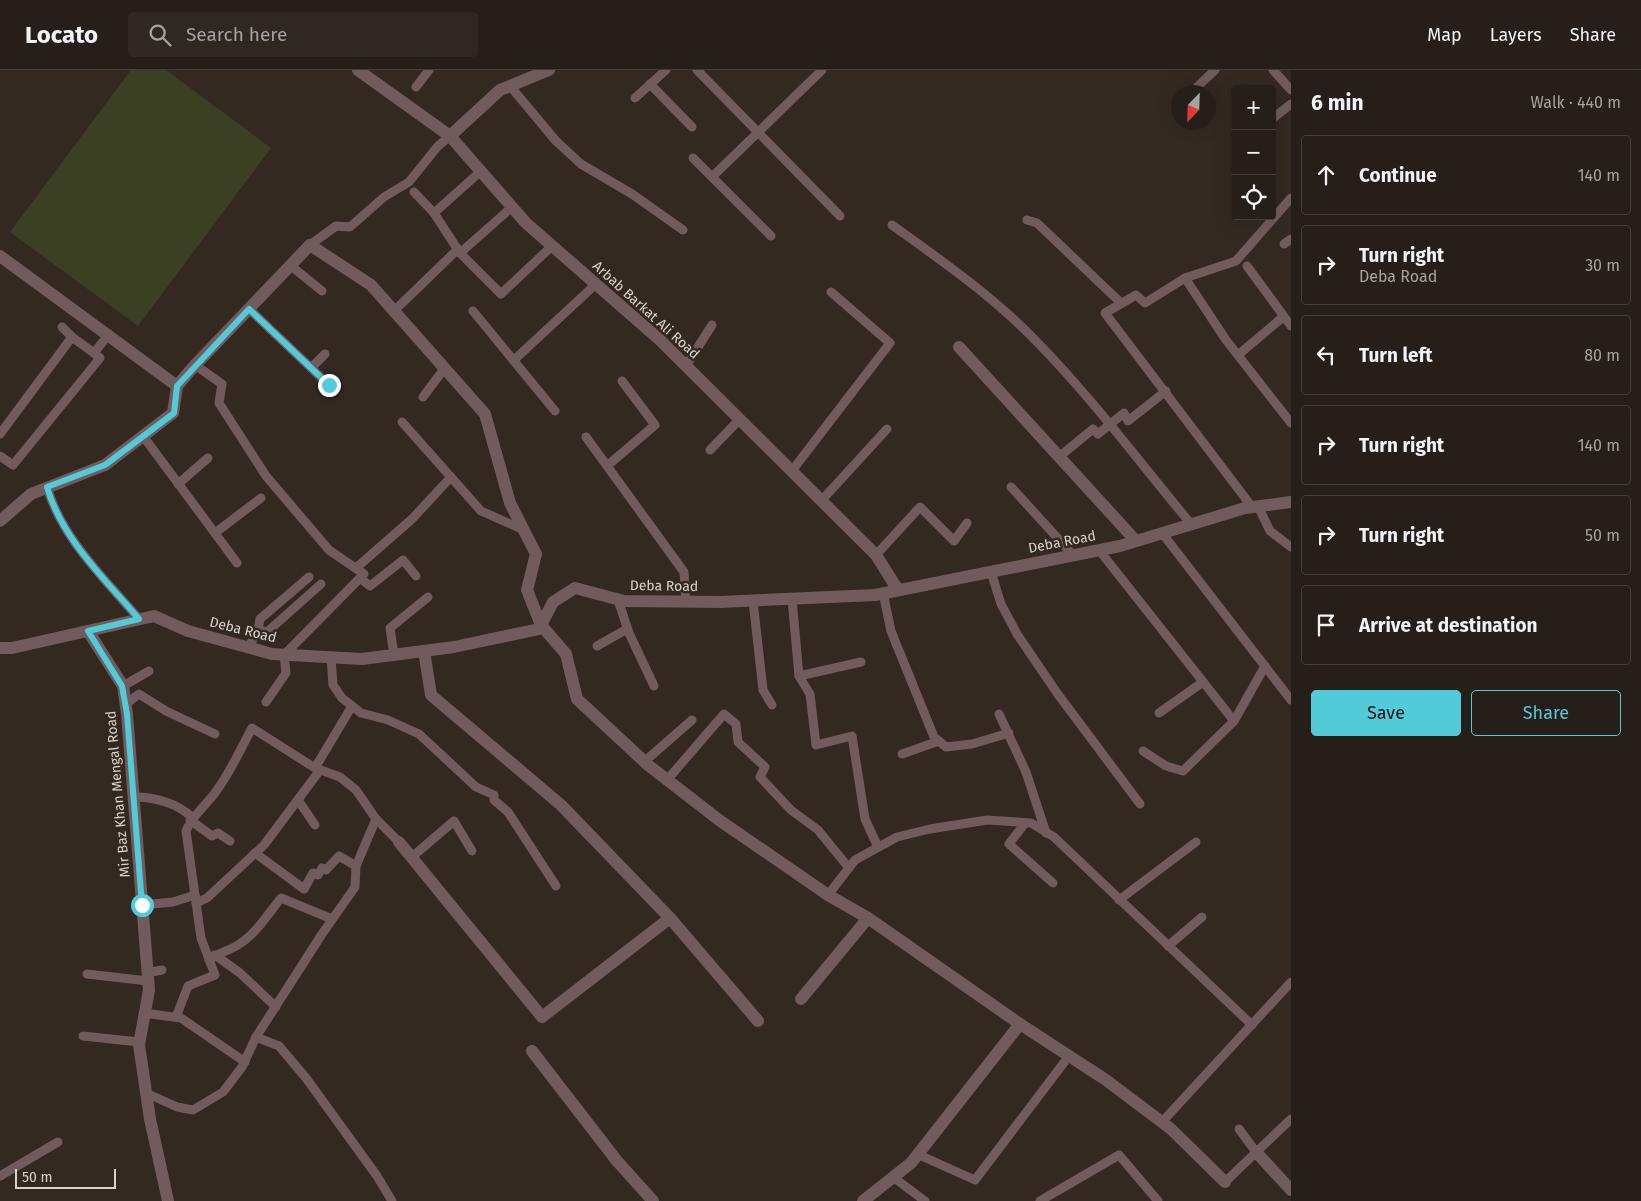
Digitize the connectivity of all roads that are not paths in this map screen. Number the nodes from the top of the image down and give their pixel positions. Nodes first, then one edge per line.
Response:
1 (358, 70) edge
2 (429, 70) edge
3 (549, 70) edge
4 (666, 70) edge
5 (697, 70) edge
6 (822, 70) edge
7 (1215, 70) edge
8 (1273, 70) edge
9 (650, 84) junction
10 (1199, 85) edge
11 (510, 86) junction
12 (416, 87) dead end
13 (1291, 90) edge
14 (635, 98) dead end
15 (1291, 104) edge
16 (1276, 116) edge
17 (692, 127) dead end
18 (758, 133) junction
19 (450, 136) junction
20 (693, 158) dead end
21 (481, 171) junction
22 (712, 177) junction
23 (414, 192) dead end
24 (1291, 198) edge
25 (512, 207) junction
26 (434, 213) junction
27 (840, 216) dead end
28 (1027, 220) dead end
29 (892, 225) dead end
30 (683, 230) dead end
31 (771, 236) dead end
32 (310, 245) junction
33 (552, 246) junction
34 (459, 251) junction
35 (0, 256) edge
36 (290, 265) junction
37 (1247, 266) dead end
38 (1185, 278) junction
39 (596, 284) junction
40 (322, 291) dead end
41 (831, 292) dead end
42 (1121, 303) junction
43 (249, 309) junction
44 (394, 311) junction
45 (473, 311) dead end
46 (1283, 317) junction
47 (712, 325) dead end
48 (1291, 326) edge
49 (62, 327) dead end
50 (109, 334) junction
51 (72, 337) junction
52 (959, 347) dead end
53 (94, 353) junction
54 (325, 354) dead end
55 (1238, 355) junction
56 (514, 360) junction
57 (195, 364) junction
58 (686, 366) junction
59 (311, 368) junction
60 (444, 369) junction
61 (622, 381) dead end
62 (329, 385) dead end
63 (177, 386) junction
64 (1166, 391) junction
65 (422, 397) dead end
66 (554, 410) dead end
67 (739, 420) junction
68 (402, 422) dead end
69 (1291, 423) edge
70 (1109, 425) junction
71 (887, 429) dead end
72 (0, 434) edge
73 (143, 436) junction
74 (586, 438) dead end
75 (710, 450) dead end
76 (0, 456) edge
77 (1059, 457) junction
78 (208, 458) dead end
79 (607, 466) junction
80 (791, 472) junction
81 (451, 477) junction
82 (178, 484) junction
83 (47, 487) junction
84 (1011, 487) dead end
85 (261, 498) dead end
86 (820, 501) junction
87 (1291, 502) edge
88 (1255, 507) junction
89 (0, 521) edge
90 (967, 523) dead end
91 (1191, 524) junction
92 (524, 530) junction
93 (215, 533) junction
94 (1162, 533) junction
95 (1136, 541) junction
96 (1291, 547) edge
97 (1099, 550) junction
98 (876, 555) junction
99 (1073, 555) junction
100 (237, 563) dead end
101 (356, 568) junction
102 (991, 572) junction
103 (416, 576) dead end
104 (309, 577) dead end
105 (360, 578) junction
106 (321, 584) dead end
107 (898, 590) junction
108 (883, 593) junction
109 (428, 597) dead end
110 (792, 599) junction
111 (618, 600) junction
112 (752, 601) junction
113 (686, 602) junction
114 (139, 619) junction
115 (541, 625) junction
116 (627, 629) junction
117 (258, 630) junction
118 (88, 631) junction
119 (596, 646) dead end
120 (0, 648) edge
121 (248, 648) junction
122 (424, 651) junction
123 (284, 655) junction
124 (394, 655) junction
125 (331, 658) junction
126 (861, 662) dead end
127 (1264, 666) junction
128 (149, 671) dead end
129 (799, 676) junction
130 (1203, 682) junction
131 (122, 686) junction
132 (654, 686) dead end
133 (1291, 700) edge
134 (266, 702) dead end
135 (126, 704) junction
136 (772, 705) dead end
137 (352, 706) junction
138 (1159, 713) dead end
139 (999, 714) dead end
140 (692, 720) dead end
141 (1234, 721) junction
142 (1009, 733) junction
143 (215, 734) dead end
144 (939, 741) junction
145 (1143, 751) dead end
146 (902, 754) dead end
147 (644, 762) junction
148 (318, 769) junction
149 (667, 780) junction
150 (133, 797) junction
151 (298, 800) junction
152 (1140, 804) dead end
153 (191, 819) junction
154 (376, 819) junction
155 (1025, 823) junction
156 (315, 825) dead end
157 (1046, 833) junction
158 (230, 841) dead end
159 (399, 842) joint
160 (1196, 842) dead end
161 (878, 847) junction
162 (472, 851) dead end
163 (255, 853) junction
164 (412, 857) junction
165 (356, 866) junction
166 (849, 868) junction
167 (1053, 883) dead end
168 (556, 886) dead end
169 (828, 896) junction
170 (195, 899) junction
171 (1119, 900) junction
172 (142, 905) junction
173 (1202, 917) dead end
174 (670, 918) junction
175 (868, 918) junction
176 (332, 919) junction
177 (1168, 946) junction
178 (212, 957) junction
179 (162, 970) dead end
180 (87, 974) dead end
181 (148, 977) junction
182 (1291, 982) edge
183 (801, 999) dead end
184 (276, 1007) junction
185 (144, 1014) junction
186 (176, 1017) junction
187 (758, 1021) dead end
188 (1020, 1024) junction
189 (1252, 1024) junction
190 (83, 1036) dead end
191 (256, 1037) junction
192 (139, 1042) junction
193 (532, 1051) dead end
194 (1069, 1056) junction
195 (245, 1062) junction
196 (146, 1094) junction
197 (1291, 1119) edge
198 (1162, 1122) junction
199 (1239, 1129) dead end
200 (58, 1142) dead end
201 (1256, 1152) junction
202 (917, 1154) junction
203 (0, 1176) edge
204 (893, 1176) junction
205 (1225, 1182) joint
206 (1291, 1190) edge
207 (651, 1200) edge
208 (168, 1201) edge
209 (392, 1201) edge
210 (863, 1201) edge
211 (925, 1201) edge
212 (1040, 1201) edge
213 (1157, 1201) edge

1 - 19 street, Arbab Barkat Ali Road
2 - 12 lane
3 - 11 street
4 - 9 lane
5 - 18 lane
6 - 18 lane
7 - 10 lane
8 - 13 lane
9 - 14 lane
9 - 17 lane
11 - 19 street
11 - 30 lane
15 - 16 lane
18 - 22 lane
18 - 27 lane
19 - 21 street, Arbab Barkat Ali Road
19 - 32 lane
20 - 22 lane
21 - 25 street, Arbab Barkat Ali Road
21 - 26 lane
22 - 31 lane
23 - 26 lane
24 - 38 lane
25 - 33 street, Arbab Barkat Ali Road
25 - 34 lane
26 - 34 lane
28 - 42 lane
29 - 70 lane
32 - 36 street
32 - 44 street
33 - 34 lane
33 - 39 street, Arbab Barkat Ali Road
34 - 44 lane
35 - 50 street
36 - 40 lane
36 - 43 street
37 - 46 lane
38 - 42 lane
38 - 55 lane
39 - 56 lane
39 - 58 street, Arbab Barkat Ali Road
41 - 80 lane
42 - 64 lane
43 - 57 street
43 - 59 lane
44 - 60 street
45 - 56 lane
46 - 48 lane
46 - 55 lane
47 - 58 lane
49 - 51 lane
50 - 53 lane
50 - 63 street
51 - 53 lane
51 - 72 lane
52 - 77 street
53 - 76 lane
54 - 59 lane
55 - 69 lane
56 - 66 lane
57 - 63 street
57 - 101 lane
58 - 67 street, Arbab Barkat Ali Road
59 - 62 lane
60 - 65 lane
60 - 92 street
61 - 79 lane
63 - 73 street
64 - 70 lane
64 - 88 lane
67 - 75 lane
67 - 80 street, Arbab Barkat Ali Road
68 - 81 lane
70 - 77 lane
70 - 91 lane
71 - 86 lane
73 - 82 lane
73 - 83 street
74 - 79 lane
77 - 95 street
78 - 82 lane
79 - 113 lane
80 - 86 street, Arbab Barkat Ali Road
81 - 92 lane
81 - 101 lane
82 - 93 lane
83 - 89 street
83 - 114 lane
84 - 99 lane
85 - 93 lane
86 - 98 street, Arbab Barkat Ali Road
87 - 88 street, Deba Road
88 - 91 street, Deba Road
88 - 96 lane
90 - 98 lane
91 - 94 street, Deba Road
92 - 115 street
93 - 100 lane
94 - 95 street, Deba Road
94 - 127 lane
95 - 97 street, Deba Road
97 - 99 street, Deba Road
97 - 130 lane
98 - 107 street, Arbab Barkat Ali Road
99 - 102 street, Deba Road
101 - 105 lane
102 - 107 street, Deba Road
102 - 152 lane
103 - 105 lane
104 - 117 lane
105 - 123 lane
106 - 117 lane
107 - 108 street, Deba Road
108 - 110 street, Deba Road
108 - 144 lane
109 - 124 lane
110 - 112 street, Deba Road
110 - 129 lane
111 - 113 street, Deba Road
111 - 115 street, Deba Road
111 - 116 lane
112 - 113 street, Deba Road
112 - 136 lane
114 - 118 street, Deba Road
114 - 121 street, Deba Road
115 - 122 street, Deba Road
115 - 147 street
116 - 119 lane
116 - 132 lane
117 - 121 lane
118 - 120 street, Deba Road
118 - 131 street, Mir Baz Khan Mengal Road
121 - 123 street, Deba Road
122 - 124 street, Deba Road
122 - 174 street
123 - 125 street, Deba Road
123 - 134 lane
124 - 125 street, Deba Road
125 - 137 lane
126 - 129 lane
127 - 133 lane
127 - 141 lane
128 - 131 lane
129 - 161 lane
130 - 138 lane
130 - 141 lane
131 - 135 street, Mir Baz Khan Mengal Road
135 - 143 lane
135 - 150 street, Mir Baz Khan Mengal Road
137 - 148 lane
137 - 168 lane
139 - 142 lane
140 - 147 lane
141 - 145 lane
142 - 144 lane
142 - 157 lane
144 - 146 lane
147 - 149 street
148 - 151 lane
148 - 153 lane
148 - 154 lane
149 - 166 lane
149 - 169 street
150 - 153 lane
150 - 172 street, Mir Baz Khan Mengal Road
151 - 156 lane
151 - 163 lane
153 - 158 lane
153 - 170 lane
154 - 159 lane
154 - 165 lane
155 - 157 lane
155 - 161 lane
155 - 167 lane
157 - 171 lane
159 - 164 street
160 - 171 lane
161 - 166 lane
162 - 164 lane
163 - 165 lane
163 - 170 lane
164 - 174 street
165 - 176 lane
166 - 169 lane
169 - 175 street
170 - 172 lane
170 - 178 lane
171 - 177 lane
172 - 181 street, Mir Baz Khan Mengal Road
173 - 177 lane
174 - 187 street
175 - 183 street
175 - 188 street
176 - 178 lane
176 - 184 lane
177 - 189 lane
178 - 184 lane
178 - 186 lane
179 - 181 lane
180 - 181 lane
181 - 185 street, Mir Baz Khan Mengal Road
182 - 189 lane
184 - 191 lane
185 - 186 lane
185 - 192 street, Mir Baz Khan Mengal Road
186 - 195 lane
188 - 194 street
188 - 202 street
189 - 198 lane
190 - 192 lane
191 - 195 lane
191 - 209 lane
192 - 196 street, Mir Baz Khan Mengal Road
193 - 207 street
194 - 198 street
194 - 202 lane
195 - 196 lane
196 - 208 street, Mir Baz Khan Mengal Road
197 - 201 lane
198 - 205 street
199 - 201 lane
200 - 203 lane
201 - 205 lane
201 - 206 street
202 - 204 street
204 - 210 street
204 - 211 lane
212 - 213 lane

